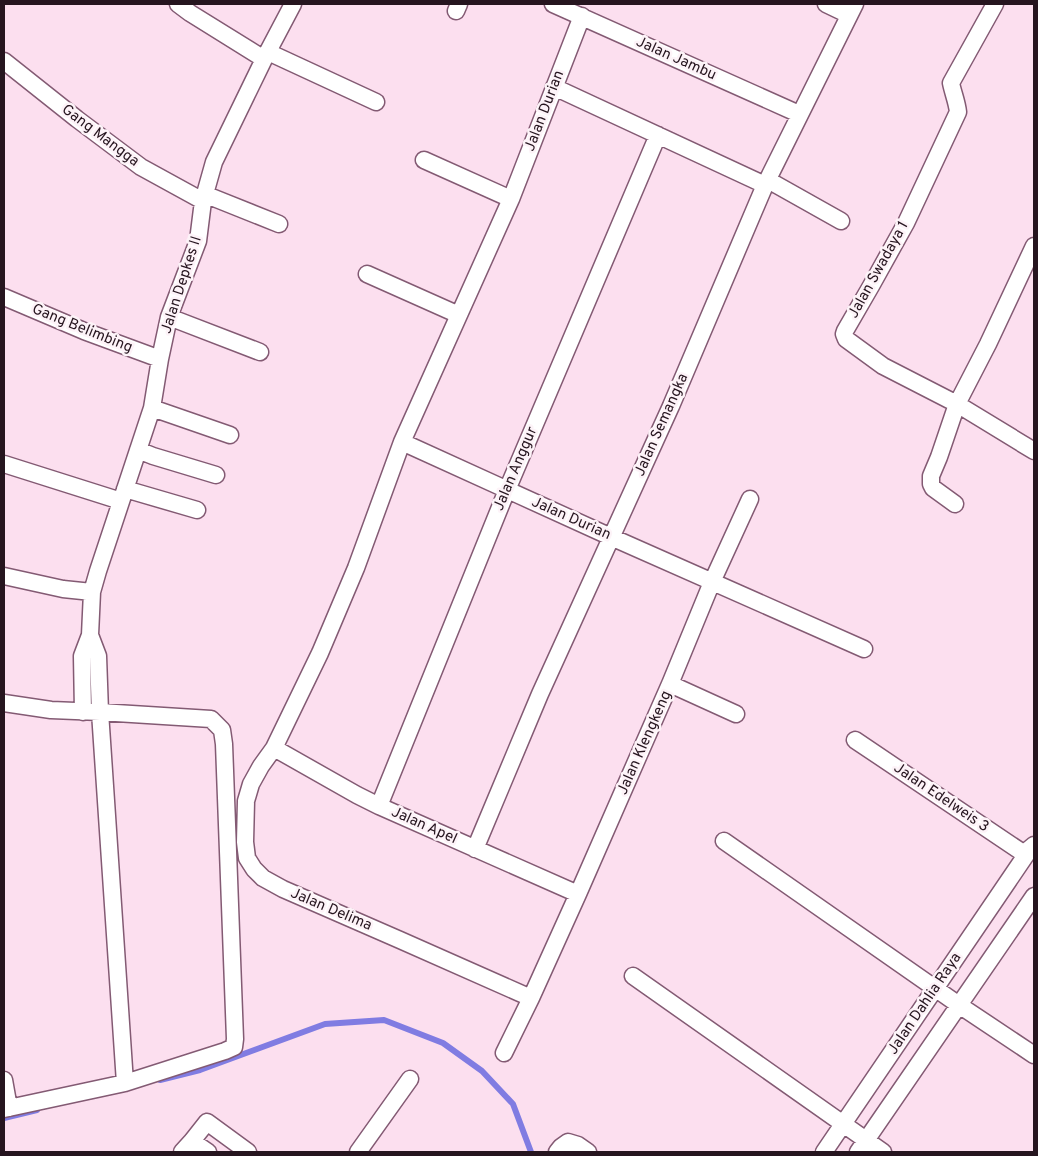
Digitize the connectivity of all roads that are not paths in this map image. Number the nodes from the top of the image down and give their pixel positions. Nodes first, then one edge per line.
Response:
1 (178, 4) edge
2 (293, 4) edge
3 (553, 4) edge
4 (826, 4) edge
5 (995, 4) edge
6 (852, 9) edge
7 (582, 16) junction
8 (266, 56) junction
9 (4, 61) edge
10 (554, 87) junction
11 (376, 102) dead end
12 (799, 114) junction
13 (658, 136) junction
14 (424, 160) dead end
15 (766, 182) junction
16 (203, 198) junction
17 (510, 199) junction
18 (841, 221) dead end
19 (279, 224) dead end
20 (1034, 246) edge
21 (367, 274) dead end
22 (4, 297) edge
23 (459, 315) junction
24 (169, 318) junction
25 (260, 352) dead end
26 (160, 359) junction
27 (957, 404) junction
28 (152, 408) junction
29 (230, 435) dead end
30 (402, 442) junction
31 (138, 450) junction
32 (1034, 451) edge
33 (4, 464) edge
34 (216, 475) dead end
35 (507, 490) junction
36 (123, 495) junction
37 (750, 499) dead end
38 (955, 504) dead end
39 (198, 510) dead end
40 (612, 537) junction
41 (4, 576) edge
42 (712, 582) junction
43 (92, 592) junction
44 (90, 635) junction
45 (864, 649) dead end
46 (670, 684) junction
47 (4, 703) edge
48 (83, 712) junction
49 (100, 712) junction
50 (736, 714) dead end
51 (855, 740) dead end
52 (274, 748) junction
53 (379, 806) junction
54 (724, 841) dead end
55 (475, 849) junction
56 (1030, 850) edge
57 (1034, 872) edge
58 (578, 894) junction
59 (1034, 896) edge
60 (633, 976) dead end
61 (935, 988) junction
62 (531, 998) junction
63 (959, 1005) junction
64 (504, 1053) dead end
65 (1034, 1055) edge
66 (410, 1079) dead end
67 (4, 1080) edge
68 (125, 1083) junction
69 (6, 1108) edge
70 (842, 1124) junction
71 (187, 1146) edge
72 (862, 1146) edge
73 (208, 1152) edge
74 (248, 1152) edge
75 (358, 1152) edge
76 (557, 1152) edge
77 (588, 1152) edge
78 (824, 1152) edge
79 (883, 1152) edge

1 - 8 street
2 - 8 street, Jalan Depkes II
3 - 7 street, Jalan Jambu
4 - 6 street
5 - 27 street, Jalan Swadaya 1
6 - 12 street, Jalan Semangka
7 - 10 street, Jalan Durian
7 - 12 street, Jalan Jambu
8 - 11 street
8 - 16 street, Jalan Depkes II
9 - 16 street, Gang Mangga
10 - 13 street
10 - 17 street, Jalan Durian
12 - 15 street, Jalan Semangka
13 - 15 street
13 - 35 street, Jalan Anggur
14 - 17 street
15 - 18 street
15 - 40 street, Jalan Semangka
16 - 19 street, Gang Mangga
16 - 24 street, Jalan Depkes II
17 - 23 street, Jalan Durian
20 - 27 street
21 - 23 street
22 - 26 street, Gang Belimbing
23 - 30 street, Jalan Durian
24 - 25 street
24 - 26 street, Jalan Depkes II
26 - 28 street, Jalan Depkes II
27 - 32 street, Jalan Swadaya 1
27 - 38 street
28 - 29 street
28 - 31 street, Jalan Depkes II
30 - 35 street, Jalan Durian
30 - 52 street, Jalan Durian
31 - 34 street
31 - 36 street, Jalan Depkes II
33 - 36 street
35 - 40 street, Jalan Durian
35 - 53 street, Jalan Anggur
36 - 39 street
36 - 43 street, Jalan Depkes II
37 - 42 street, Jalan Klengkeng
40 - 42 street, Jalan Durian
40 - 55 street, Jalan Semangka
41 - 43 street
42 - 45 street
42 - 46 street, Jalan Klengkeng
43 - 44 street, Jalan Depkes II
44 - 48 street, Jalan Depkes II
44 - 49 street, Jalan Depkes II
46 - 50 street
46 - 58 street, Jalan Klengkeng
47 - 48 street
48 - 49 street
49 - 68 street, Jalan Depkes II
49 - 68 street
51 - 56 street, Jalan Edelweis 3
52 - 53 street, Jalan Apel
52 - 62 street, Jalan Delima
53 - 55 street, Jalan Apel
54 - 61 street
55 - 58 street, Jalan Apel
56 - 57 street
56 - 61 street, Jalan Dahlia Raya
58 - 62 street, Jalan Klengkeng
59 - 63 street, Jalan Dahlia Raya
60 - 70 street
61 - 63 street
61 - 70 street, Jalan Dahlia Raya
62 - 64 street, Jalan Klengkeng
63 - 65 street
63 - 72 street, Jalan Dahlia Raya
66 - 75 street
67 - 69 street
68 - 69 street
70 - 72 street
70 - 78 street, Jalan Dahlia Raya
71 - 73 street
71 - 74 street
72 - 79 street
76 - 77 street

